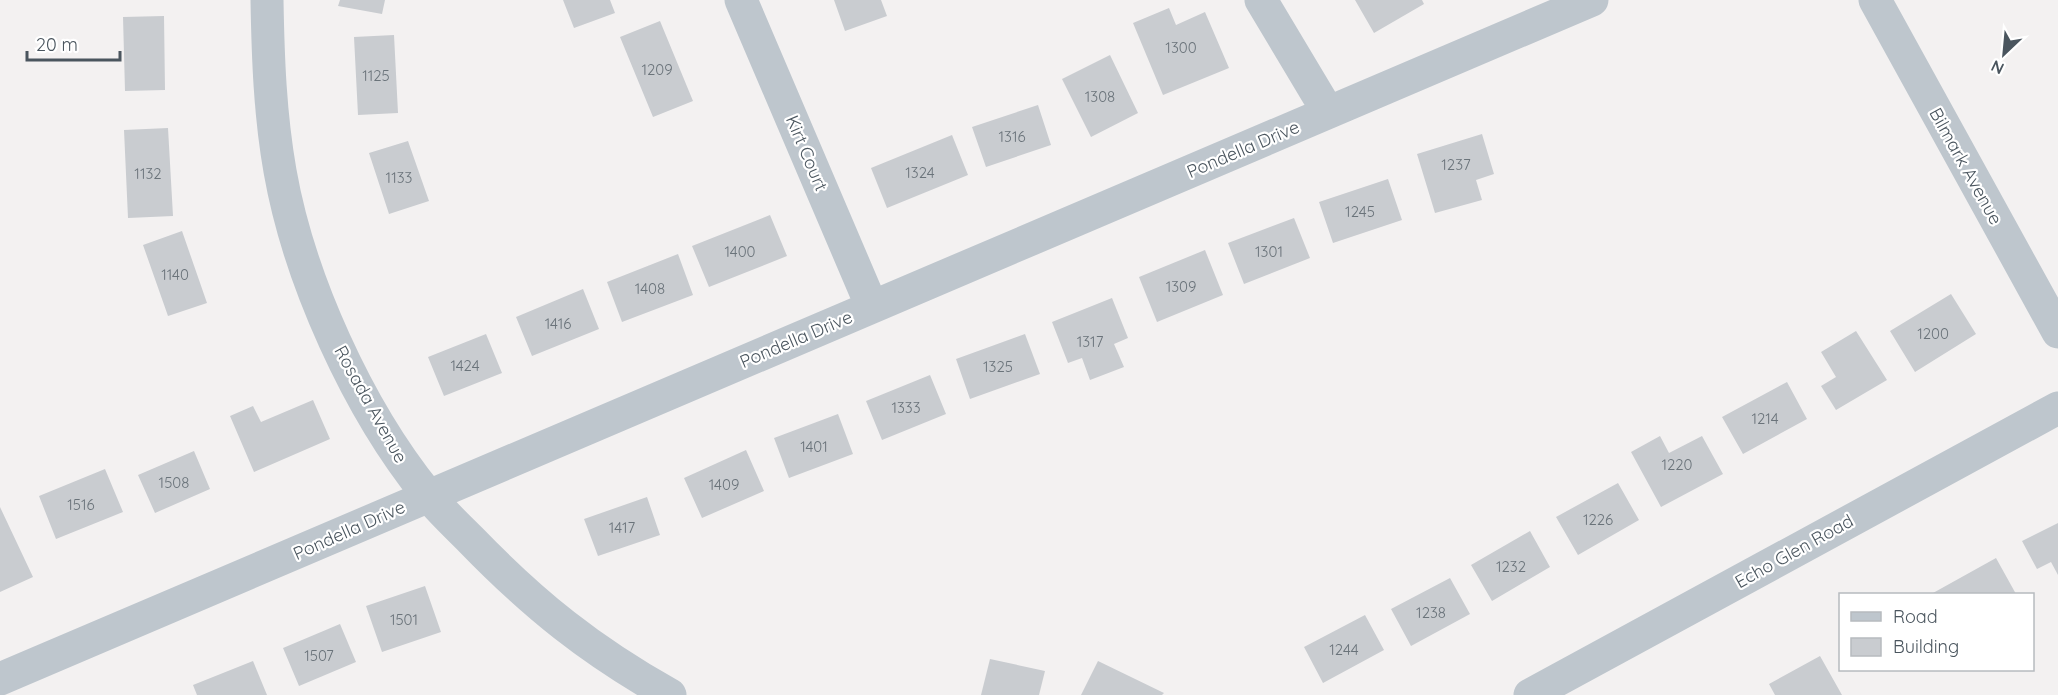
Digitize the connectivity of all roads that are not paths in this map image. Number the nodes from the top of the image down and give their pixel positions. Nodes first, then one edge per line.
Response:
1 (267, 0) edge
2 (741, 0) edge
3 (1261, 0) edge
4 (1592, 0) edge
5 (1875, 0) edge
6 (1328, 112) junction
7 (872, 307) junction
8 (2058, 332) edge
9 (2058, 408) edge
10 (428, 496) junction
11 (0, 679) edge
12 (670, 695) edge
13 (1530, 695) edge

1 - 10 street, Rosada Avenue
2 - 7 street, Kirt Court
3 - 6 street
4 - 6 street, Pondella Drive
5 - 8 street, Bilmark Avenue
6 - 7 street, Pondella Drive
7 - 10 street, Pondella Drive
9 - 13 street, Echo Glen Road
10 - 11 street, Pondella Drive
10 - 12 street, Rosada Avenue

